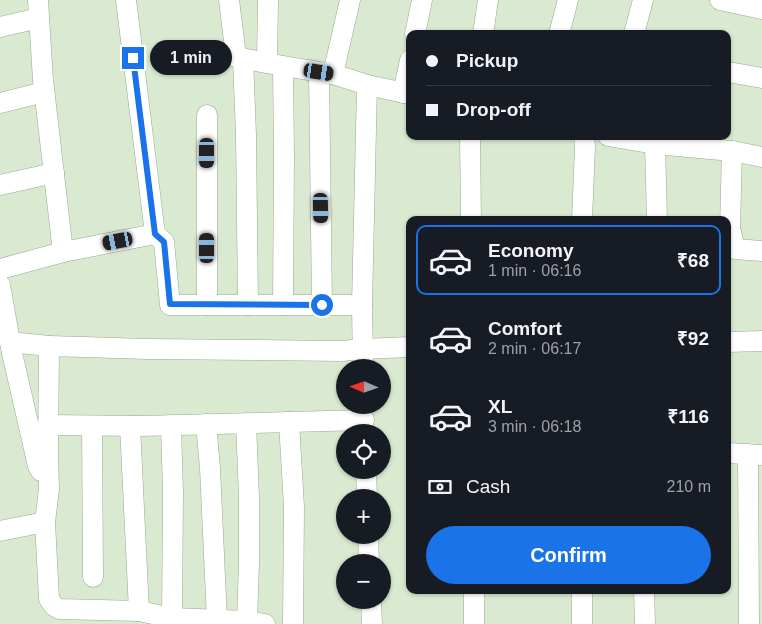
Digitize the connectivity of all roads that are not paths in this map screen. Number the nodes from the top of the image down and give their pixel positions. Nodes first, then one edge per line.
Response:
1 (126, 0) edge
2 (229, 0) edge
3 (268, 0) edge
4 (350, 0) edge
5 (422, 0) edge
6 (488, 0) edge
7 (568, 0) edge
8 (643, 0) edge
9 (720, 0) edge
10 (38, 9) edge
11 (762, 9) edge
12 (0, 27) edge
13 (416, 30) edge
14 (484, 30) edge
15 (560, 30) edge
16 (635, 30) edge
17 (243, 58) junction
18 (275, 65) junction
19 (326, 73) junction
20 (731, 73) edge
21 (762, 78) edge
22 (367, 85) junction
23 (44, 92) junction
24 (406, 94) edge
25 (0, 103) edge
26 (207, 115) dead end
27 (470, 140) edge
28 (632, 140) edge
29 (585, 142) edge
30 (655, 144) junction
31 (732, 152) junction
32 (762, 157) edge
33 (54, 173) junction
34 (0, 185) edge
35 (470, 216) edge
36 (582, 216) edge
37 (657, 216) edge
38 (729, 216) edge
39 (155, 234) junction
40 (731, 235) edge
41 (762, 250) edge
42 (63, 252) junction
43 (0, 268) edge
44 (0, 285) edge
45 (207, 305) junction
46 (248, 305) junction
47 (283, 305) junction
48 (322, 305) junction
49 (362, 305) junction
50 (762, 341) edge
51 (10, 342) junction
52 (731, 342) edge
53 (49, 346) junction
54 (406, 348) edge
55 (363, 358) edge
56 (364, 419) edge
57 (289, 422) junction
58 (246, 423) junction
59 (206, 424) junction
60 (48, 425) junction
61 (92, 426) junction
62 (130, 426) junction
63 (171, 426) junction
64 (731, 453) edge
65 (755, 454) edge
66 (49, 489) junction
67 (46, 522) junction
68 (0, 531) edge
69 (93, 577) dead end
70 (474, 594) edge
71 (582, 594) edge
72 (644, 594) edge
73 (371, 609) edge
74 (139, 611) junction
75 (172, 618) junction
76 (216, 620) junction
77 (256, 622) edge
78 (293, 624) edge
79 (372, 624) edge
80 (474, 624) edge
81 (582, 624) edge
82 (644, 624) edge
83 (749, 624) edge

1 - 39 street
2 - 17 street
3 - 18 street
4 - 19 street
5 - 13 street
6 - 14 street
7 - 15 street
8 - 16 street
9 - 11 street
10 - 12 street
10 - 23 street
17 - 18 street
17 - 46 street
18 - 19 street
18 - 47 street
19 - 22 street
19 - 48 street
20 - 21 street
22 - 24 street
22 - 49 street
23 - 25 street
23 - 33 street
26 - 45 street
27 - 35 street
28 - 30 street
29 - 36 street
30 - 31 street
30 - 37 street
31 - 32 street
31 - 38 street
33 - 34 street
33 - 42 street
39 - 42 street
39 - 45 street
40 - 41 street
42 - 43 street
44 - 51 street
45 - 46 street
46 - 47 street
47 - 48 street
48 - 49 street
49 - 55 street
50 - 52 street
51 - 53 street
51 - 66 street
53 - 55 street
53 - 60 street
54 - 55 street
56 - 57 street
57 - 58 street
57 - 78 street
58 - 59 street
58 - 77 street
59 - 63 street
59 - 76 street
60 - 61 street
60 - 66 street
61 - 62 street
61 - 69 street
62 - 63 street
62 - 74 street
63 - 75 street
64 - 65 street
65 - 83 street
66 - 67 street
67 - 68 street
67 - 74 street
70 - 80 street
71 - 81 street
72 - 82 street
73 - 79 street
74 - 75 street
75 - 76 street
76 - 77 street

